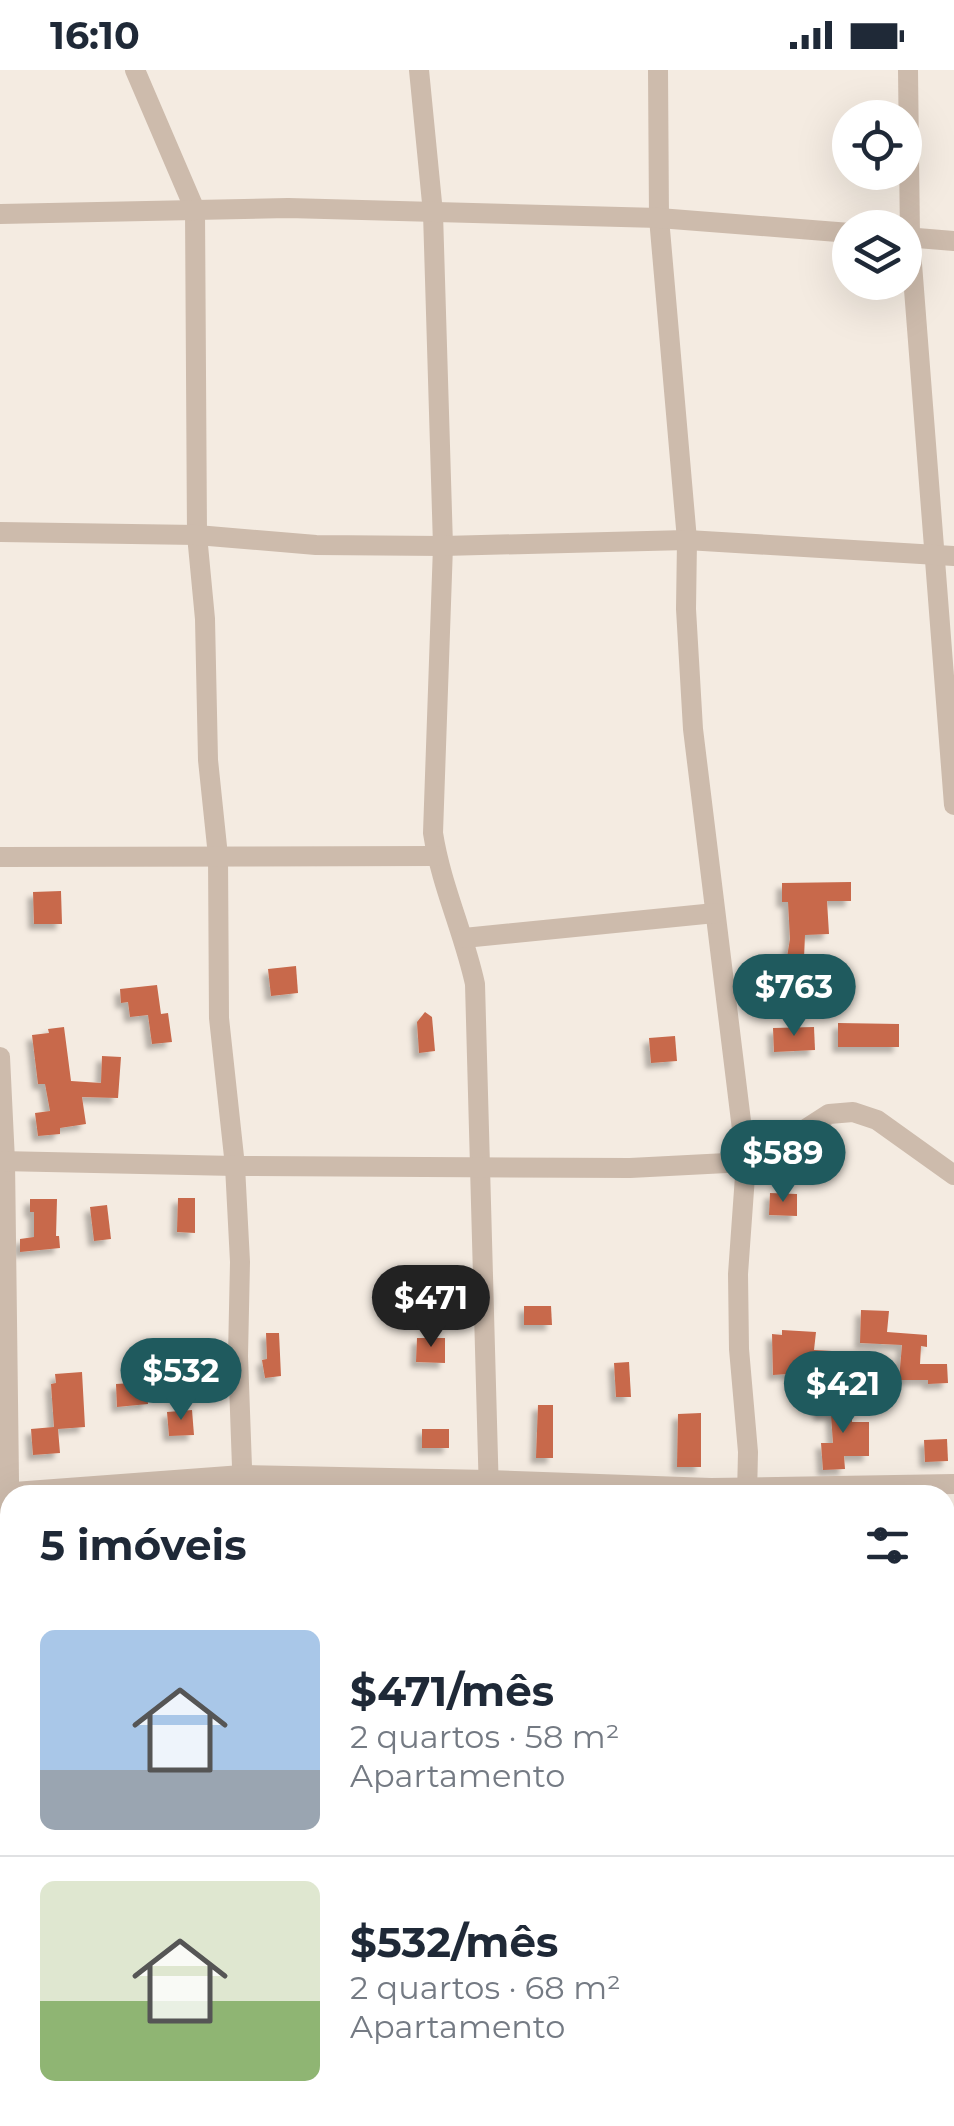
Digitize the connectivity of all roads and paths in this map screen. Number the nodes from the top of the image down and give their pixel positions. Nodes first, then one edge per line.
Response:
1 (134, 70) edge
2 (419, 70) edge
3 (658, 70) edge
4 (908, 70) edge
5 (195, 210) junction
6 (908, 210) edge
7 (433, 212) junction
8 (0, 214) edge
9 (659, 218) junction
10 (832, 232) edge
11 (922, 238) edge
12 (954, 241) edge
13 (915, 300) edge
14 (0, 532) edge
15 (197, 534) junction
16 (687, 540) junction
17 (443, 546) junction
18 (944, 556) edge
19 (954, 804) edge
20 (218, 856) junction
21 (436, 856) junction
22 (0, 857) edge
23 (715, 913) junction
24 (464, 938) junction
25 (0, 1057) edge
26 (2, 1161) edge
27 (746, 1162) junction
28 (235, 1166) junction
29 (479, 1166) junction
30 (954, 1175) edge
31 (954, 1484) edge
32 (5, 1485) edge
33 (243, 1485) edge
34 (489, 1485) edge
35 (747, 1485) edge
36 (924, 1485) edge

1 - 5 street
2 - 7 street
3 - 9 street
4 - 6 street
5 - 7 street
5 - 8 street
5 - 15 street
7 - 9 street
7 - 17 street
9 - 10 street
9 - 16 street
11 - 12 street
13 - 18 street
14 - 15 street
15 - 17 street
15 - 20 street
16 - 17 street
16 - 18 street
16 - 23 street
17 - 21 street
18 - 19 street
20 - 21 street
20 - 22 street
20 - 28 street
21 - 24 street
23 - 24 street
23 - 27 street
24 - 29 street
25 - 26 street
26 - 28 street
26 - 32 street
27 - 29 street
27 - 30 street
27 - 35 street
28 - 29 street
28 - 33 street
29 - 34 street
31 - 36 street

